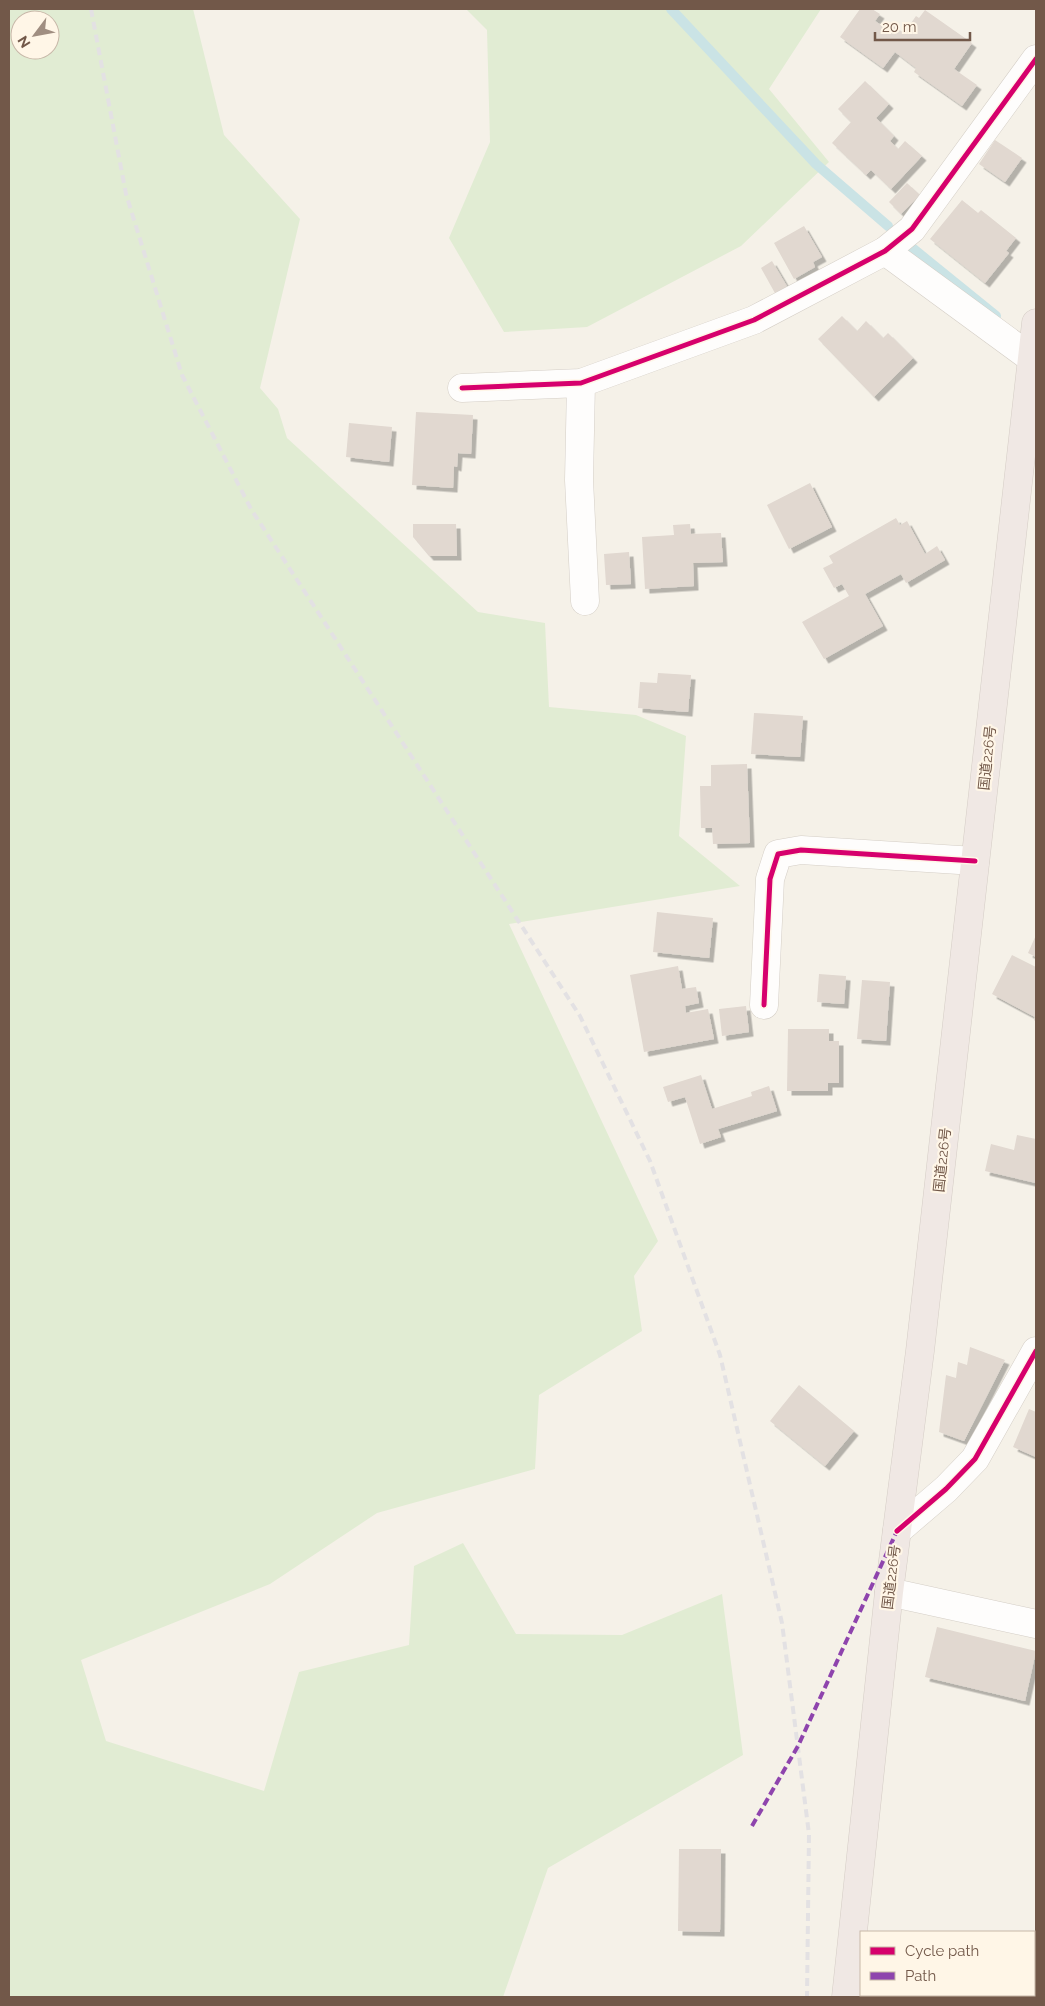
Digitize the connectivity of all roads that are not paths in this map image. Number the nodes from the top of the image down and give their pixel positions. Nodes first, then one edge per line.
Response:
1 (1036, 58) edge
2 (885, 251) junction
3 (1036, 323) edge
4 (1031, 358) junction
5 (581, 383) junction
6 (462, 388) dead end
7 (585, 600) dead end
8 (975, 861) junction
9 (764, 1005) dead end
10 (1036, 1351) edge
11 (896, 1531) junction
12 (889, 1592) junction
13 (1036, 1624) edge
14 (846, 1997) edge

1 - 2 street
2 - 4 street
2 - 5 street
3 - 4 highway, 国道226号
4 - 8 highway, 国道226号
5 - 6 street
5 - 7 street
8 - 9 street
8 - 11 highway, 国道226号
10 - 11 street
11 - 12 highway, 国道226号
12 - 13 street
12 - 14 highway, 国道226号

